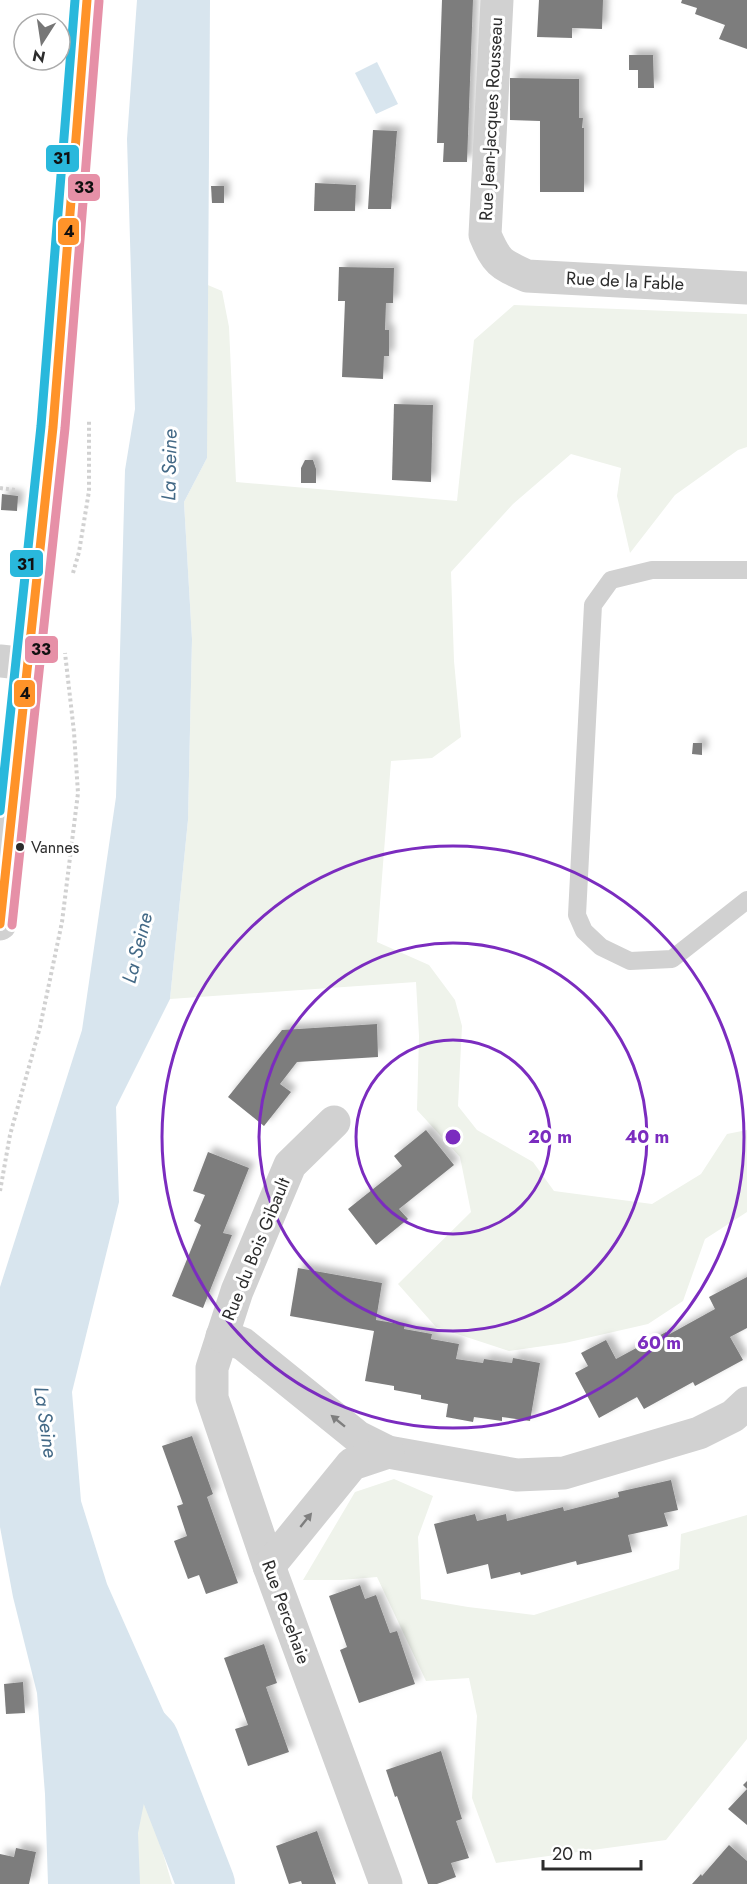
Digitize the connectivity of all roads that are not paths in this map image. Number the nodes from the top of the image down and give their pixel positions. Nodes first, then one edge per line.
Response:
1 (87, 0) edge
2 (497, 0) edge
3 (506, 266) joint
4 (747, 288) edge
5 (747, 570) edge
6 (14, 662) edge
7 (747, 900) edge
8 (0, 924) edge
9 (334, 1122) dead end
10 (222, 1336) junction
11 (747, 1403) edge
12 (388, 1452) junction
13 (268, 1566) junction
14 (386, 1884) edge

1 - 6 street
2 - 3 street, Rue Jean-Jacques Rousseau
3 - 4 street, Rue de la Fable
5 - 7 lane
6 - 8 street
9 - 10 street, Rue du Bois Gibault
12 -> 10 street, Rue du Bois Gibault
10 - 13 street, Rue Percehaie
11 - 12 street, Rue du Bois Gibault
13 -> 12 street, Rue du Bois Gibault
13 - 14 street, Rue Percehaie

